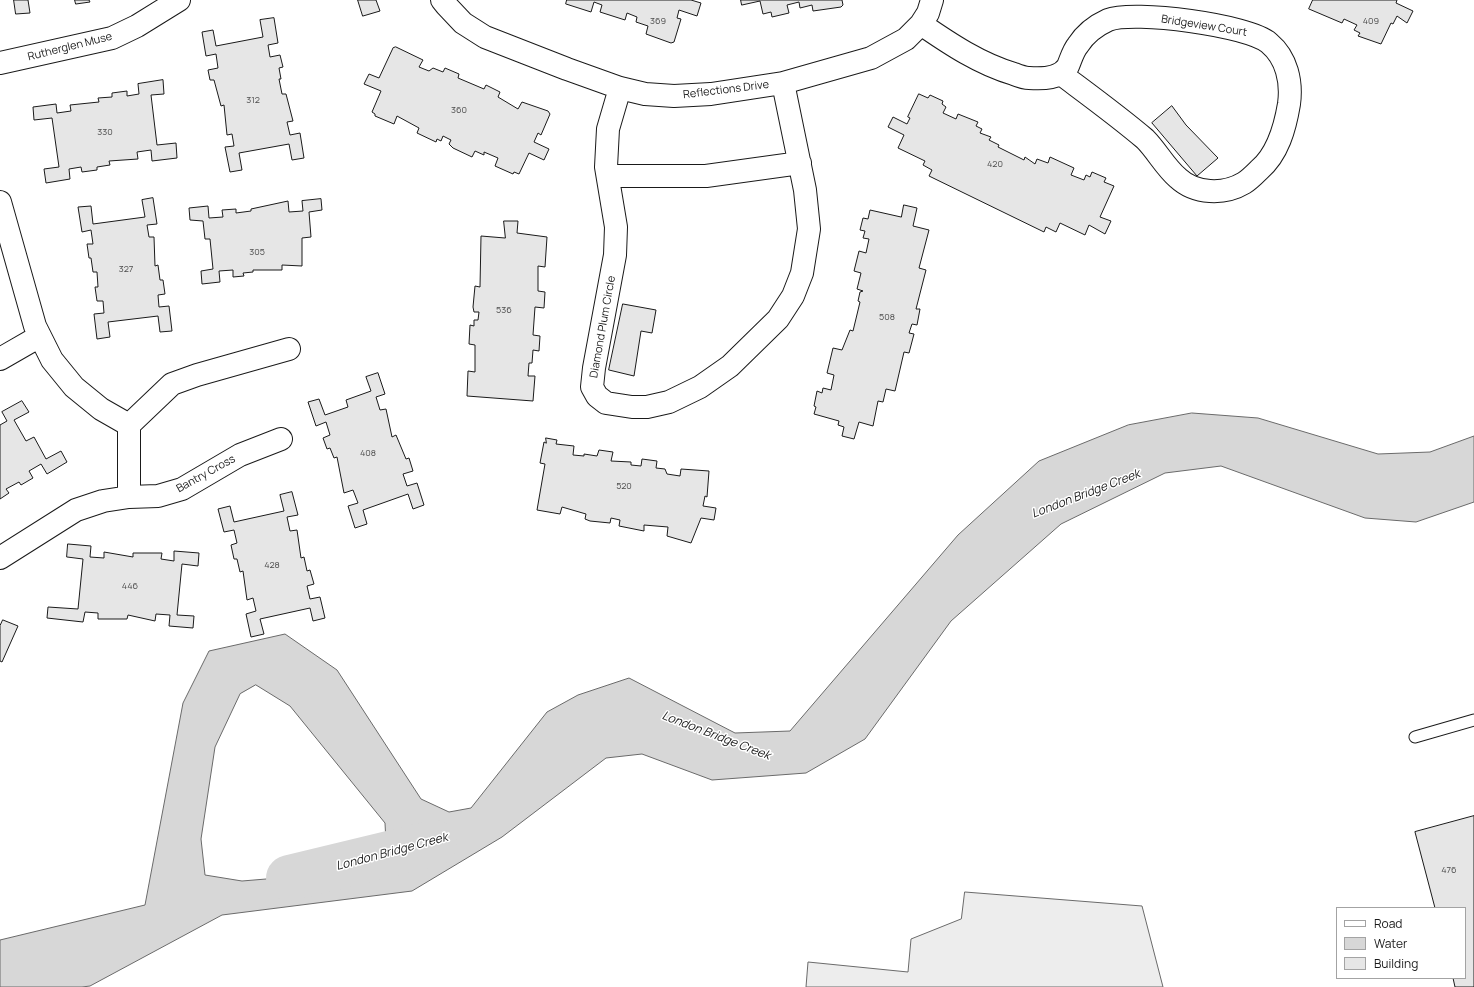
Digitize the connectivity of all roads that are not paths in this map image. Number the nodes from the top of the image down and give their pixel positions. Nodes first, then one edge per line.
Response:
1 (179, 0) edge
2 (442, 0) edge
3 (932, 0) edge
4 (921, 24) junction
5 (0, 64) edge
6 (1061, 74) junction
7 (783, 83) junction
8 (620, 88) junction
9 (800, 163) junction
10 (608, 176) junction
11 (0, 202) edge
12 (40, 336) junction
13 (289, 349) dead end
14 (0, 359) edge
15 (129, 425) junction
16 (281, 439) dead end
17 (129, 497) junction
18 (0, 558) edge
19 (1474, 720) edge
20 (1415, 737) dead end

1 - 5 street, Rutherglen Muse
2 - 8 street, Reflections Drive
3 - 4 street, Reflections Drive
4 - 6 street
4 - 7 street, Reflections Drive
6 - 6 street, Bridgeview Court
7 - 8 street, Reflections Drive
7 - 9 street, Diamond Plum Circle
8 - 10 street, Diamond Plum Circle
9 - 10 street
9 - 10 street, Diamond Plum Circle
11 - 12 street
12 - 14 street
12 - 15 street
13 - 15 street
15 - 17 street
16 - 17 street, Bantry Cross
17 - 18 street, Bantry Cross
19 - 20 lane

